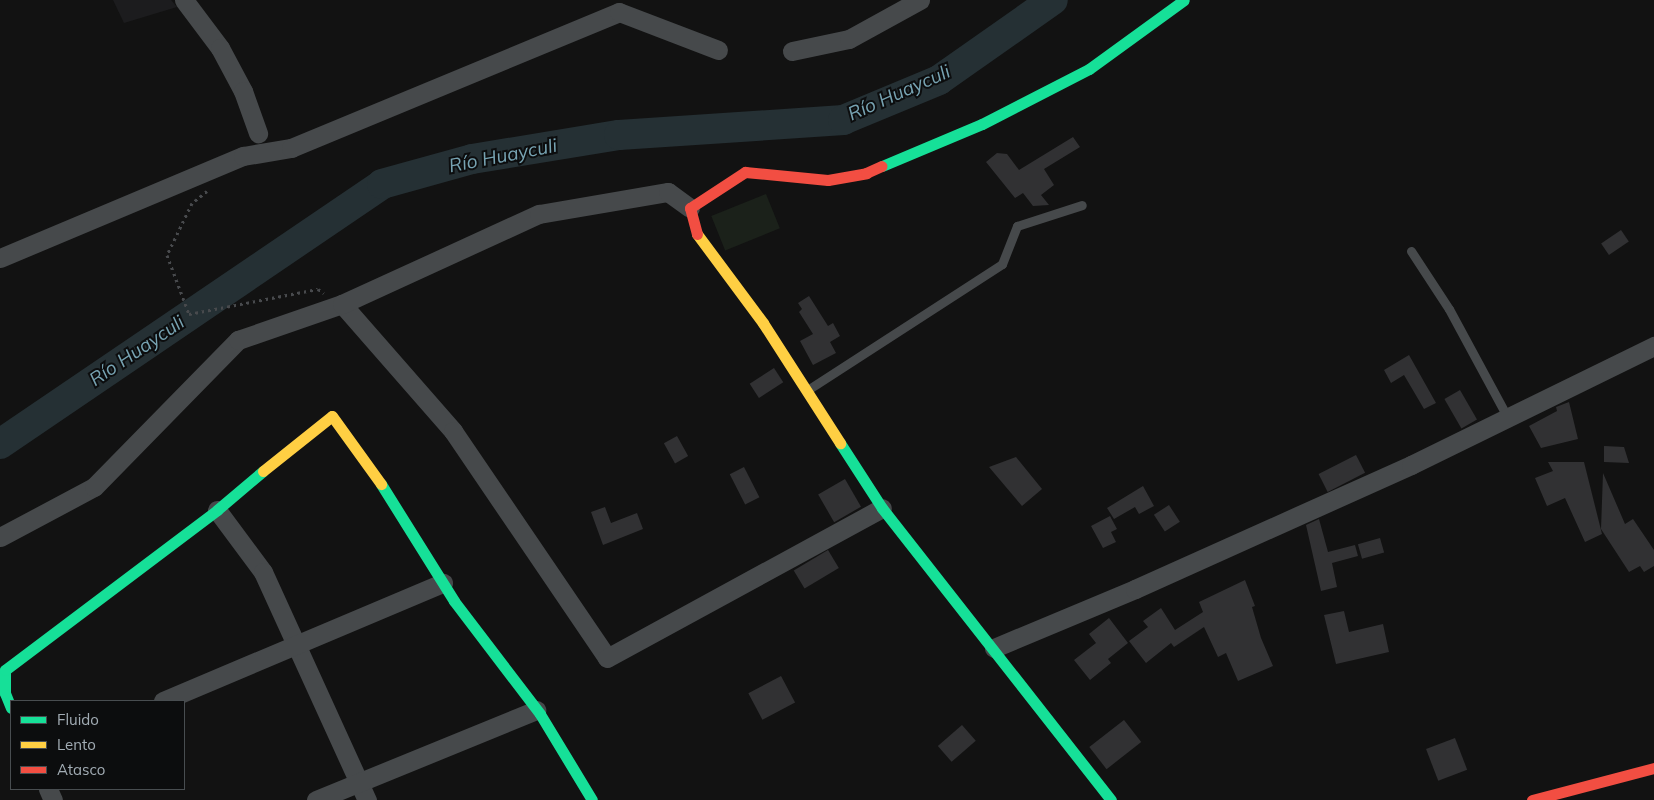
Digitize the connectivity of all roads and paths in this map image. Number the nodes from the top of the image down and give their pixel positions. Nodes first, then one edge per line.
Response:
1 (184, 0) edge
2 (920, 0) edge
3 (1184, 0) edge
4 (718, 50) dead end
5 (792, 51) dead end
6 (258, 133) dead end
7 (213, 186) dead end
8 (1082, 205) dead end
9 (690, 208) junction
10 (1410, 251) dead end
11 (0, 258) edge
12 (342, 304) junction
13 (1654, 346) edge
14 (806, 390) junction
15 (1508, 418) junction
16 (882, 508) junction
17 (218, 510) junction
18 (0, 537) edge
19 (443, 583) junction
20 (297, 644) junction
21 (994, 648) junction
22 (165, 700) edge
23 (10, 706) edge
24 (536, 710) junction
25 (1654, 768) edge
26 (359, 782) junction
27 (316, 800) edge
28 (367, 800) edge
29 (592, 800) edge
30 (1111, 800) edge
31 (1532, 800) edge

1 - 6 street
2 - 5 street
3 - 9 street
4 - 11 street
7 - 12 path
8 - 14 lane
9 - 12 street
9 - 14 street
10 - 15 lane
12 - 16 street
12 - 18 street
13 - 15 street
14 - 16 street
15 - 21 street
16 - 21 street
17 - 19 street
17 - 20 street
17 - 23 street
19 - 20 street
19 - 24 street
20 - 22 street
20 - 26 street
21 - 30 street
24 - 26 street
24 - 29 street
25 - 31 street
26 - 27 street
26 - 28 street

